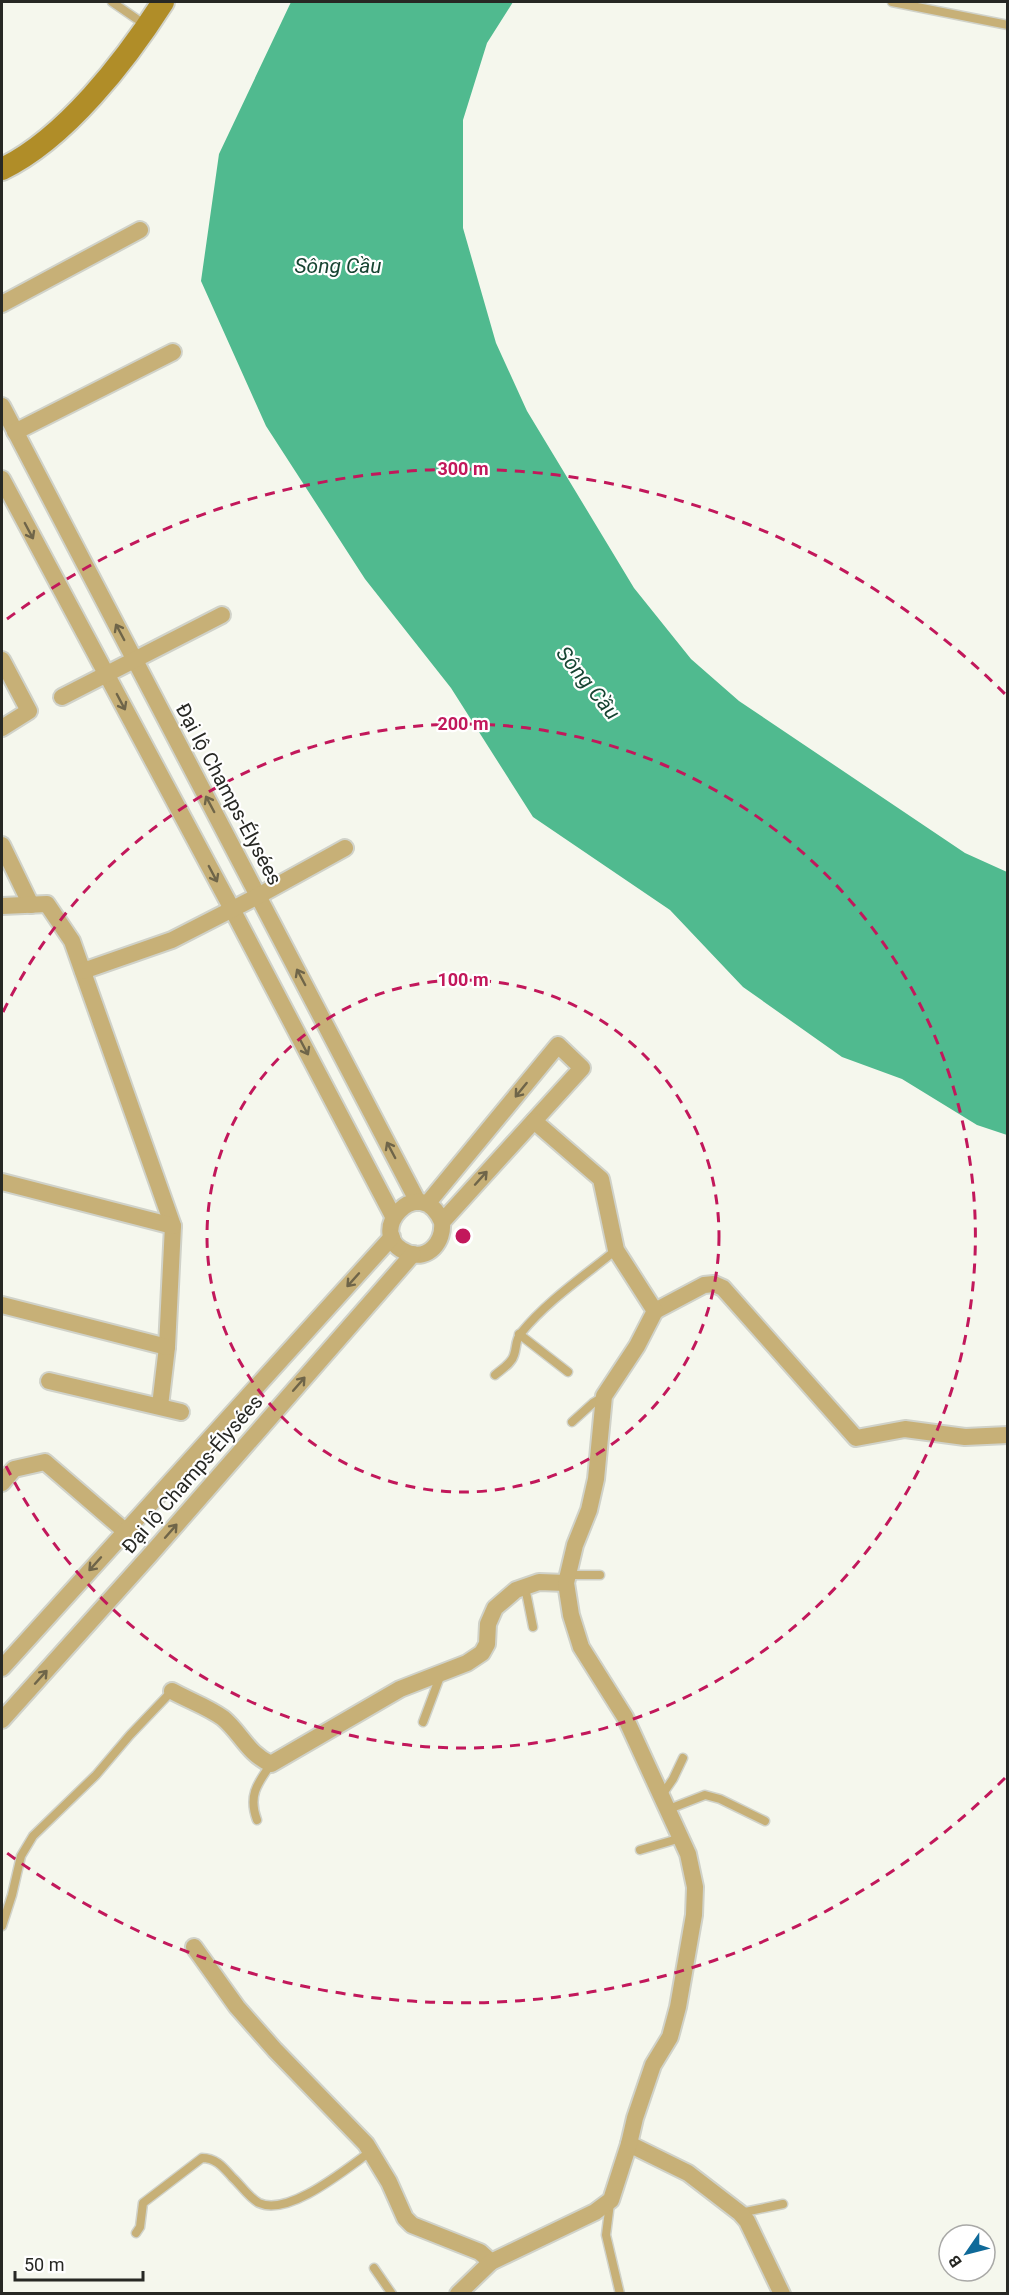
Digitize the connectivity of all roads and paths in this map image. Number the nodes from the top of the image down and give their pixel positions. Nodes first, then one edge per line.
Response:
1 (112, 2) edge
2 (163, 2) edge
3 (892, 2) edge
4 (1008, 25) edge
5 (147, 26) junction
6 (2, 169) edge
7 (140, 230) dead end
8 (2, 304) edge
9 (173, 351) dead end
10 (2, 406) edge
11 (15, 432) junction
12 (2, 479) edge
13 (222, 615) dead end
14 (2, 660) edge
15 (135, 660) junction
16 (106, 675) junction
17 (62, 697) dead end
18 (2, 728) edge
19 (2, 845) edge
20 (345, 848) dead end
21 (258, 896) junction
22 (31, 905) junction
23 (2, 906) edge
24 (232, 909) junction
25 (83, 971) junction
26 (534, 1121) junction
27 (2, 1182) edge
28 (423, 1203) junction
29 (393, 1216) junction
30 (442, 1222) junction
31 (173, 1226) junction
32 (392, 1237) junction
33 (616, 1250) junction
34 (413, 1254) junction
35 (2, 1305) edge
36 (655, 1311) junction
37 (519, 1335) junction
38 (167, 1347) junction
39 (568, 1372) dead end
40 (495, 1375) dead end
41 (49, 1381) dead end
42 (604, 1396) junction
43 (160, 1406) junction
44 (181, 1412) dead end
45 (572, 1422) dead end
46 (1008, 1435) edge
47 (2, 1483) edge
48 (124, 1531) junction
49 (600, 1575) dead end
50 (567, 1579) junction
51 (525, 1587) junction
52 (533, 1627) dead end
53 (2, 1668) edge
54 (442, 1672) junction
55 (172, 1691) joint
56 (2, 1720) edge
57 (423, 1722) dead end
58 (683, 1758) dead end
59 (271, 1764) junction
60 (665, 1802) junction
61 (257, 1820) dead end
62 (765, 1821) dead end
63 (681, 1838) junction
64 (640, 1850) dead end
65 (2, 1926) edge
66 (194, 1947) dead end
67 (629, 2144) junction
68 (370, 2152) junction
69 (611, 2200) junction
70 (783, 2204) dead end
71 (740, 2213) junction
72 (136, 2233) dead end
73 (491, 2262) junction
74 (374, 2268) dead end
75 (392, 2294) edge
76 (458, 2294) edge
77 (620, 2294) edge
78 (782, 2294) edge

1 - 5 lane
2 - 5 main road
3 - 4 lane
5 - 6 main road
7 - 8 street
9 - 11 street
10 - 11 street, Đại lộ Champs-Élysées
15 -> 11 street, Đại lộ Champs-Élysées
12 -> 16 street
13 - 15 street
14 - 18 street
15 - 16 street
21 -> 15 street, Đại lộ Champs-Élysées
16 - 17 street
16 -> 24 street
19 - 22 street
20 - 21 street
21 - 24 street
28 -> 21 street, Đại lộ Champs-Élysées
22 - 23 street
22 - 25 street
24 - 25 street
24 -> 29 street
25 - 31 street
26 -> 28 street, Đại lộ Champs-Élysées
30 -> 26 street, Đại lộ Champs-Élysées
26 - 33 street
27 - 31 street
28 - 29 street
28 - 30 street, Đại lộ Champs-Élysées
29 - 32 street
30 - 34 street, Đại lộ Champs-Élysées
31 - 38 street
32 - 34 street
32 -> 48 street, Đại lộ Champs-Élysées
33 - 36 street
33 - 37 lane
56 -> 34 street, Đại lộ Champs-Élysées
35 - 38 street
36 - 42 street
36 - 46 street
37 - 39 lane
37 - 40 lane
38 - 43 street
41 - 43 street
42 - 45 lane
42 - 50 street
43 - 44 street
47 - 48 street
48 -> 53 street, Đại lộ Champs-Élysées
49 - 50 lane
50 - 51 street
50 - 60 street
51 - 52 lane
51 - 54 street
54 - 57 lane
54 - 59 street
55 - 59 street
55 - 65 lane
58 - 60 lane
59 - 61 lane
60 - 62 lane
60 - 63 street
63 - 64 lane
63 - 67 street
66 - 68 street
67 - 69 street
67 - 71 street
68 - 72 lane
68 - 73 street
69 - 73 street
69 - 77 lane
70 - 71 lane
71 - 78 street
73 - 76 street
74 - 75 lane

